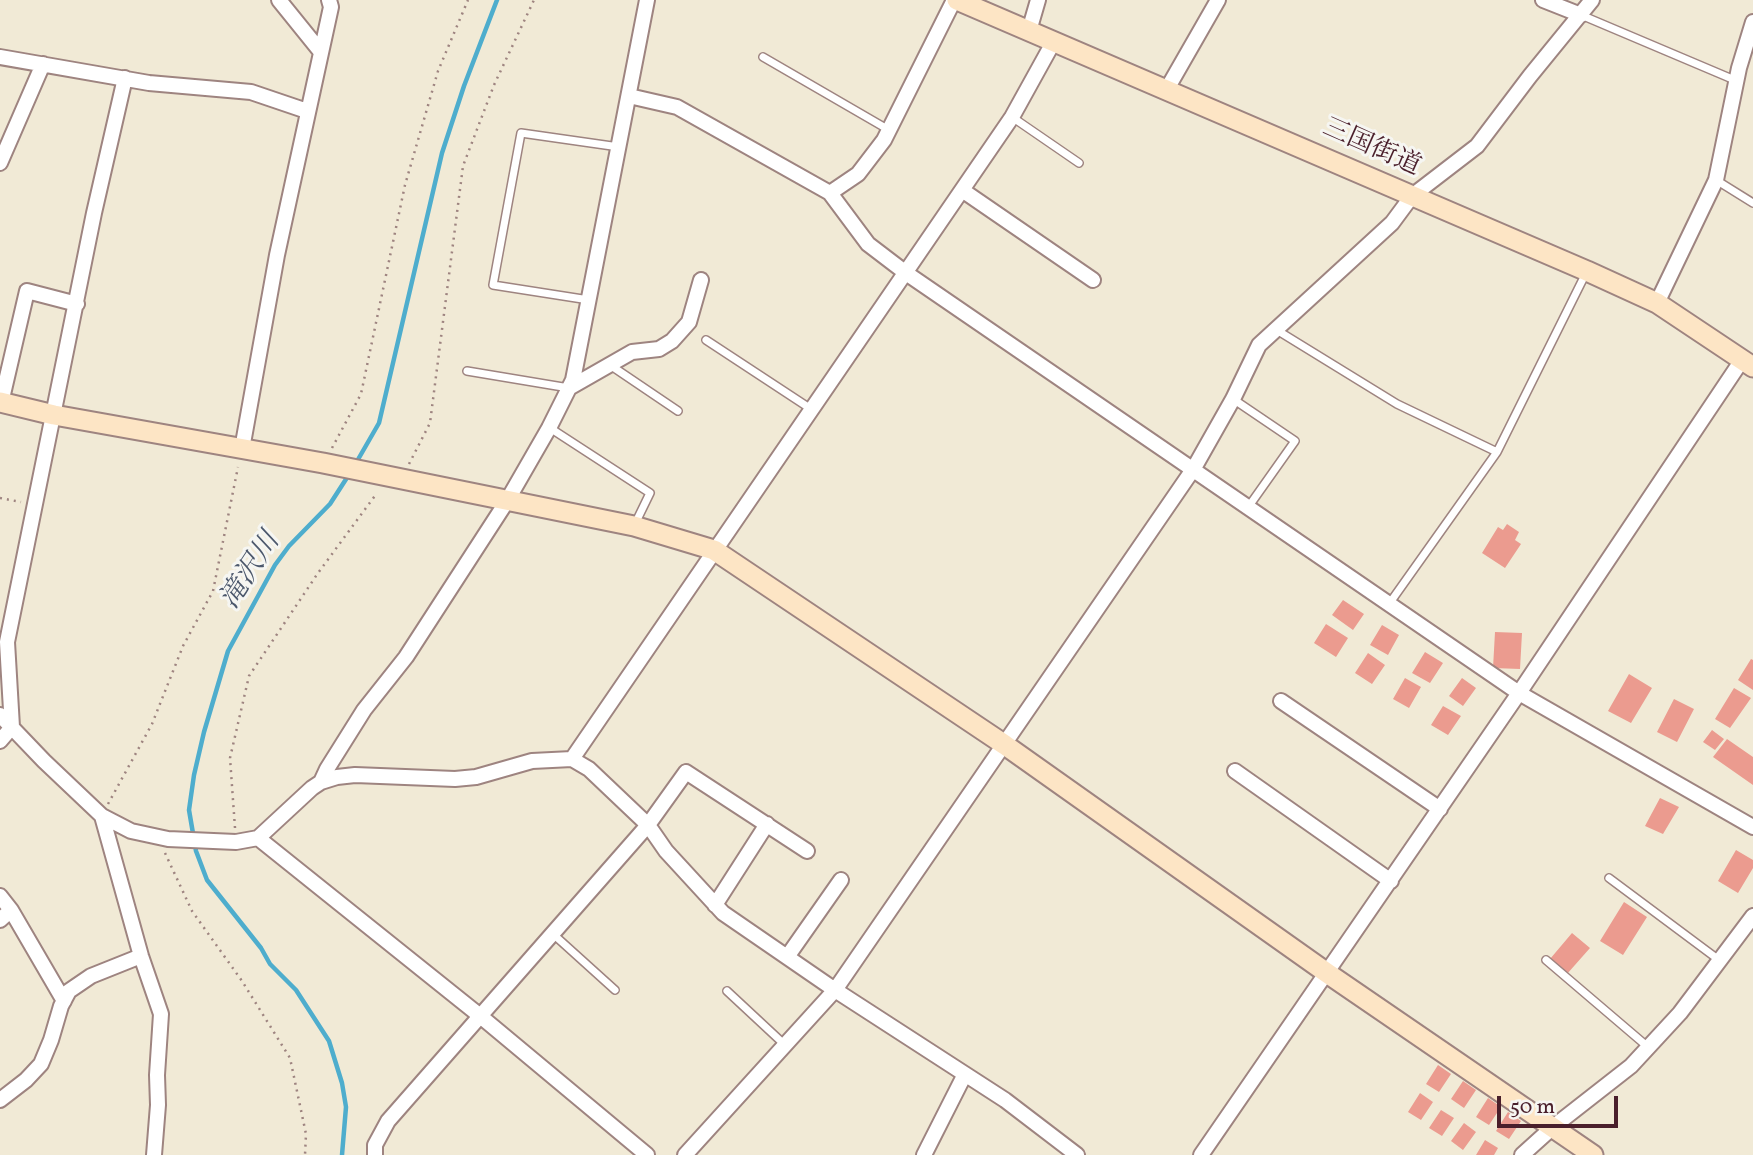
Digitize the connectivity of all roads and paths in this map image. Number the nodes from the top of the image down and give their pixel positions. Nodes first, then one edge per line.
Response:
1 (279, 0) edge
2 (329, 0) edge
3 (468, 0) edge
4 (534, 0) edge
5 (647, 0) edge
6 (955, 0) edge
7 (1038, 0) edge
8 (1218, 0) edge
9 (1543, 0) edge
10 (1592, 0) edge
11 (1581, 15) junction
12 (1753, 22) edge
13 (1029, 31) junction
14 (1054, 41) junction
15 (321, 52) junction
16 (0, 57) edge
17 (763, 57) dead end
18 (43, 64) junction
19 (125, 78) junction
20 (1737, 81) junction
21 (1167, 89) junction
22 (629, 96) junction
23 (307, 111) junction
24 (1012, 117) junction
25 (889, 130) junction
26 (619, 147) junction
27 (0, 163) edge
28 (1079, 163) dead end
29 (1716, 180) junction
30 (962, 190) junction
31 (830, 193) junction
32 (1412, 196) junction
33 (1753, 204) edge
34 (1587, 271) junction
35 (906, 273) junction
36 (1093, 279) dead end
37 (701, 280) dead end
38 (589, 300) junction
39 (1657, 303) junction
40 (77, 304) junction
41 (1275, 328) junction
42 (706, 340) dead end
43 (1747, 363) edge
44 (609, 365) junction
45 (467, 371) dead end
46 (569, 388) junction
47 (1233, 399) junction
48 (1, 403) edge
49 (812, 409) junction
50 (678, 411) dead end
51 (54, 415) junction
52 (549, 428) junction
53 (242, 449) junction
54 (1497, 452) junction
55 (323, 463) junction
56 (1194, 468) junction
57 (395, 479) junction
58 (0, 498) edge
59 (507, 501) junction
60 (35, 505) junction
61 (1249, 506) junction
62 (634, 526) junction
63 (714, 550) junction
64 (1390, 604) junction
65 (1519, 693) junction
66 (1281, 701) dead end
67 (0, 715) edge
68 (12, 727) junction
69 (0, 741) edge
70 (1004, 746) junction
71 (572, 759) junction
72 (1235, 771) dead end
73 (321, 782) junction
74 (1440, 809) junction
75 (102, 816) junction
76 (767, 824) junction
77 (648, 825) junction
78 (1753, 827) edge
79 (164, 838) junction
80 (258, 838) junction
81 (236, 842) junction
82 (807, 850) dead end
83 (1609, 878) dead end
84 (841, 880) dead end
85 (1391, 881) junction
86 (0, 896) edge
87 (715, 905) junction
88 (6, 915) edge
89 (1753, 916) edge
90 (552, 933) junction
91 (141, 956) junction
92 (787, 957) junction
93 (1546, 960) dead end
94 (1719, 960) junction
95 (1327, 973) junction
96 (615, 990) dead end
97 (835, 990) junction
98 (727, 991) dead end
99 (64, 1001) junction
100 (479, 1015) junction
101 (785, 1045) junction
102 (1648, 1047) junction
103 (965, 1074) junction
104 (0, 1100) edge
105 (1553, 1127) junction
106 (1591, 1154) edge
107 (153, 1155) edge
108 (305, 1155) edge
109 (375, 1155) edge
110 (647, 1155) edge
111 (685, 1155) edge
112 (924, 1155) edge
113 (1077, 1155) edge
114 (1201, 1155) edge
115 (1522, 1155) edge

1 - 15 street
2 - 15 street
3 - 55 path
4 - 57 path
5 - 22 street
6 - 13 street, 三国街道
6 - 25 street
7 - 13 street
8 - 21 street
9 - 11 street
10 - 11 street
11 - 20 lane
11 - 32 street
12 - 20 street
13 - 14 street, 三国街道
14 - 21 street, 三国街道
14 - 24 street
15 - 23 street
16 - 18 street
17 - 25 lane
18 - 19 street
18 - 27 street
19 - 23 street
19 - 40 street
20 - 29 street
21 - 32 street, 三国街道
22 - 26 street
22 - 31 street
23 - 53 street
24 - 28 lane
24 - 30 street
25 - 31 street
26 - 38 street
26 - 38 lane
29 - 33 lane
29 - 39 street
30 - 35 street
30 - 36 street
31 - 35 street
32 - 34 street, 三国街道
32 - 41 street
34 - 39 street, 三国街道
34 - 54 lane
35 - 49 street
35 - 56 street
37 - 44 street
38 - 46 street
39 - 43 street, 三国街道
40 - 48 street
40 - 51 street
41 - 47 street
41 - 54 lane
42 - 49 lane
43 - 65 street
44 - 46 street
44 - 50 lane
45 - 46 lane
46 - 52 street
47 - 56 street
47 - 61 lane
48 - 51 street
49 - 63 street
51 - 53 street
51 - 60 street
52 - 59 street
52 - 62 lane
53 - 55 street
53 - 75 path
54 - 64 lane
55 - 57 street
56 - 61 street
56 - 70 street
57 - 59 street
57 - 81 path
58 - 60 path
59 - 62 street
59 - 73 street
60 - 68 street
61 - 64 street
62 - 63 street
63 - 70 street
63 - 71 street
64 - 65 street
65 - 74 street
65 - 78 street
66 - 74 street
67 - 68 street
68 - 69 street
68 - 75 street
70 - 95 street
70 - 97 street
71 - 73 street
71 - 77 street
72 - 85 street
73 - 80 street
74 - 85 street
75 - 79 street
75 - 91 street
76 - 77 street
76 - 82 street
76 - 87 street
77 - 87 street
77 - 90 street
79 - 81 street
79 - 108 path
80 - 81 street
80 - 100 street
83 - 94 lane
84 - 92 street
85 - 95 street
86 - 88 street
87 - 92 street
88 - 99 street
89 - 94 street
90 - 96 lane
90 - 100 street
91 - 99 street
91 - 107 street
92 - 97 street
93 - 102 lane
94 - 102 street
95 - 105 street
95 - 114 street
97 - 101 street
97 - 103 street
98 - 101 lane
99 - 104 street
100 - 109 street
100 - 110 street
101 - 111 street
102 - 105 street
103 - 112 street
103 - 113 street
105 - 106 street
105 - 115 street

